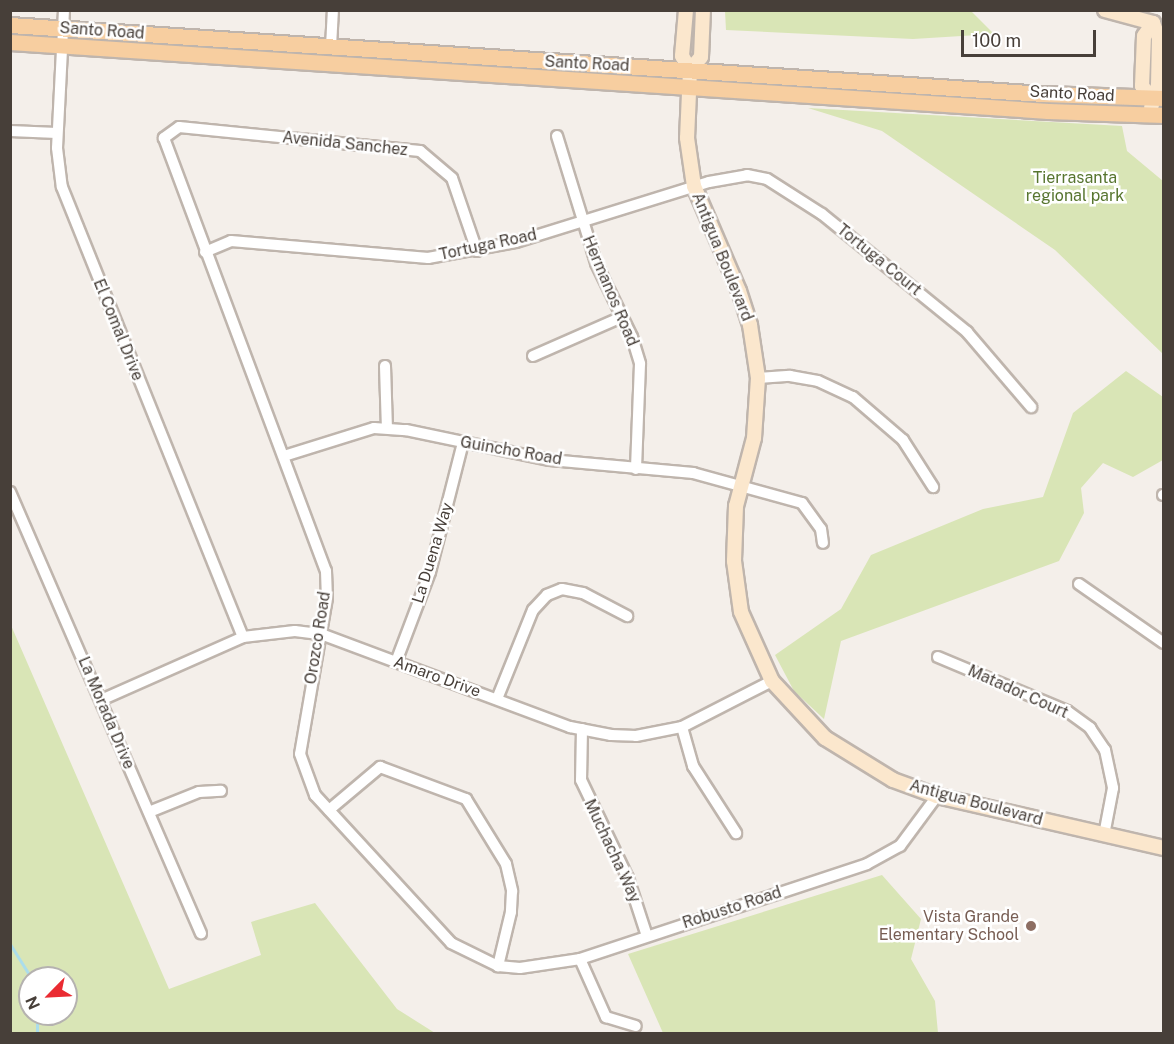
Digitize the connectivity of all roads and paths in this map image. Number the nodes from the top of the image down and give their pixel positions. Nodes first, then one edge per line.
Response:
1 (64, 10) edge
2 (333, 10) edge
3 (686, 10) edge
4 (704, 10) edge
5 (1105, 10) edge
6 (1158, 23) edge
7 (10, 25) edge
8 (63, 28) junction
9 (10, 42) edge
10 (63, 46) junction
11 (331, 47) junction
12 (690, 70) junction
13 (690, 87) junction
14 (1157, 98) edge
15 (1157, 115) edge
16 (10, 130) edge
17 (57, 133) junction
18 (557, 136) dead end
19 (164, 146) joint
20 (694, 186) junction
21 (581, 221) junction
22 (477, 251) junction
23 (205, 252) junction
24 (622, 317) junction
25 (533, 356) dead end
26 (385, 366) dead end
27 (758, 378) junction
28 (1031, 407) dead end
29 (387, 429) junction
30 (463, 443) junction
31 (284, 456) junction
32 (636, 469) junction
33 (741, 486) junction
34 (933, 487) dead end
35 (10, 492) edge
36 (823, 543) dead end
37 (1079, 584) dead end
38 (627, 616) dead end
39 (321, 634) junction
40 (243, 638) junction
41 (1164, 643) edge
42 (938, 657) dead end
43 (396, 662) junction
44 (772, 681) junction
45 (497, 699) junction
46 (100, 700) junction
47 (682, 727) junction
48 (582, 729) junction
49 (221, 791) dead end
50 (938, 796) junction
51 (329, 810) junction
52 (149, 812) junction
53 (736, 833) dead end
54 (1104, 836) junction
55 (1164, 848) edge
56 (201, 933) dead end
57 (647, 936) junction
58 (580, 959) junction
59 (498, 966) junction
60 (636, 1026) dead end

1 - 8 street, El Comal Drive
2 - 11 street
3 - 12 street, Antigua Boulevard
4 - 12 street, Antigua Boulevard
5 - 6 street
6 - 14 street
7 - 8 main road, Santo Road
8 - 10 street, El Comal Drive
8 - 11 main road, Santo Road
9 - 10 main road, Santo Road
10 - 13 main road, Santo Road
10 - 17 street, El Comal Drive
11 - 12 main road, Santo Road
12 - 13 street, Antigua Boulevard
12 - 14 main road, Santo Road
13 - 15 main road, Santo Road
13 - 20 street, Antigua Boulevard
14 - 15 street
16 - 17 street
17 - 40 street, El Comal Drive
18 - 21 street, Hermanos Road
19 - 22 street, Avenida Sanchez
19 - 23 street, Orozco Road
20 - 21 street, Tortuga Road
20 - 27 street, Antigua Boulevard
20 - 28 street, Tortuga Court
21 - 22 street, Tortuga Road
21 - 24 street, Hermanos Road
22 - 23 street, Tortuga Road
23 - 31 street, Orozco Road
24 - 25 street
24 - 32 street, Hermanos Road
26 - 29 street
27 - 33 street, Antigua Boulevard
27 - 34 street
29 - 30 street, Guincho Road
29 - 31 street, Guincho Road
30 - 32 street, Guincho Road
30 - 43 street, La Duena Way
31 - 39 street, Orozco Road
32 - 33 street, Guincho Road
33 - 36 street, Guincho Road
33 - 44 street, Antigua Boulevard
35 - 46 street, La Morada Drive
37 - 41 street
38 - 45 street
39 - 40 street, Amaro Drive
39 - 43 street, Amaro Drive
39 - 51 street, Orozco Road
40 - 46 street, Amaro Drive
42 - 54 street, Matador Court
43 - 45 street, Amaro Drive
44 - 47 street, Amaro Drive
44 - 50 street, Antigua Boulevard
45 - 48 street, Amaro Drive
46 - 52 street, La Morada Drive
47 - 48 street, Amaro Drive
47 - 53 street
48 - 57 street, Muchacha Way
49 - 52 street
50 - 54 street, Antigua Boulevard
50 - 57 street, Robusto Road
51 - 59 street, Orozco Road
51 - 59 street
52 - 56 street, La Morada Drive
54 - 55 street, Antigua Boulevard
57 - 58 street, Robusto Road
58 - 59 street, Robusto Road
58 - 60 street

